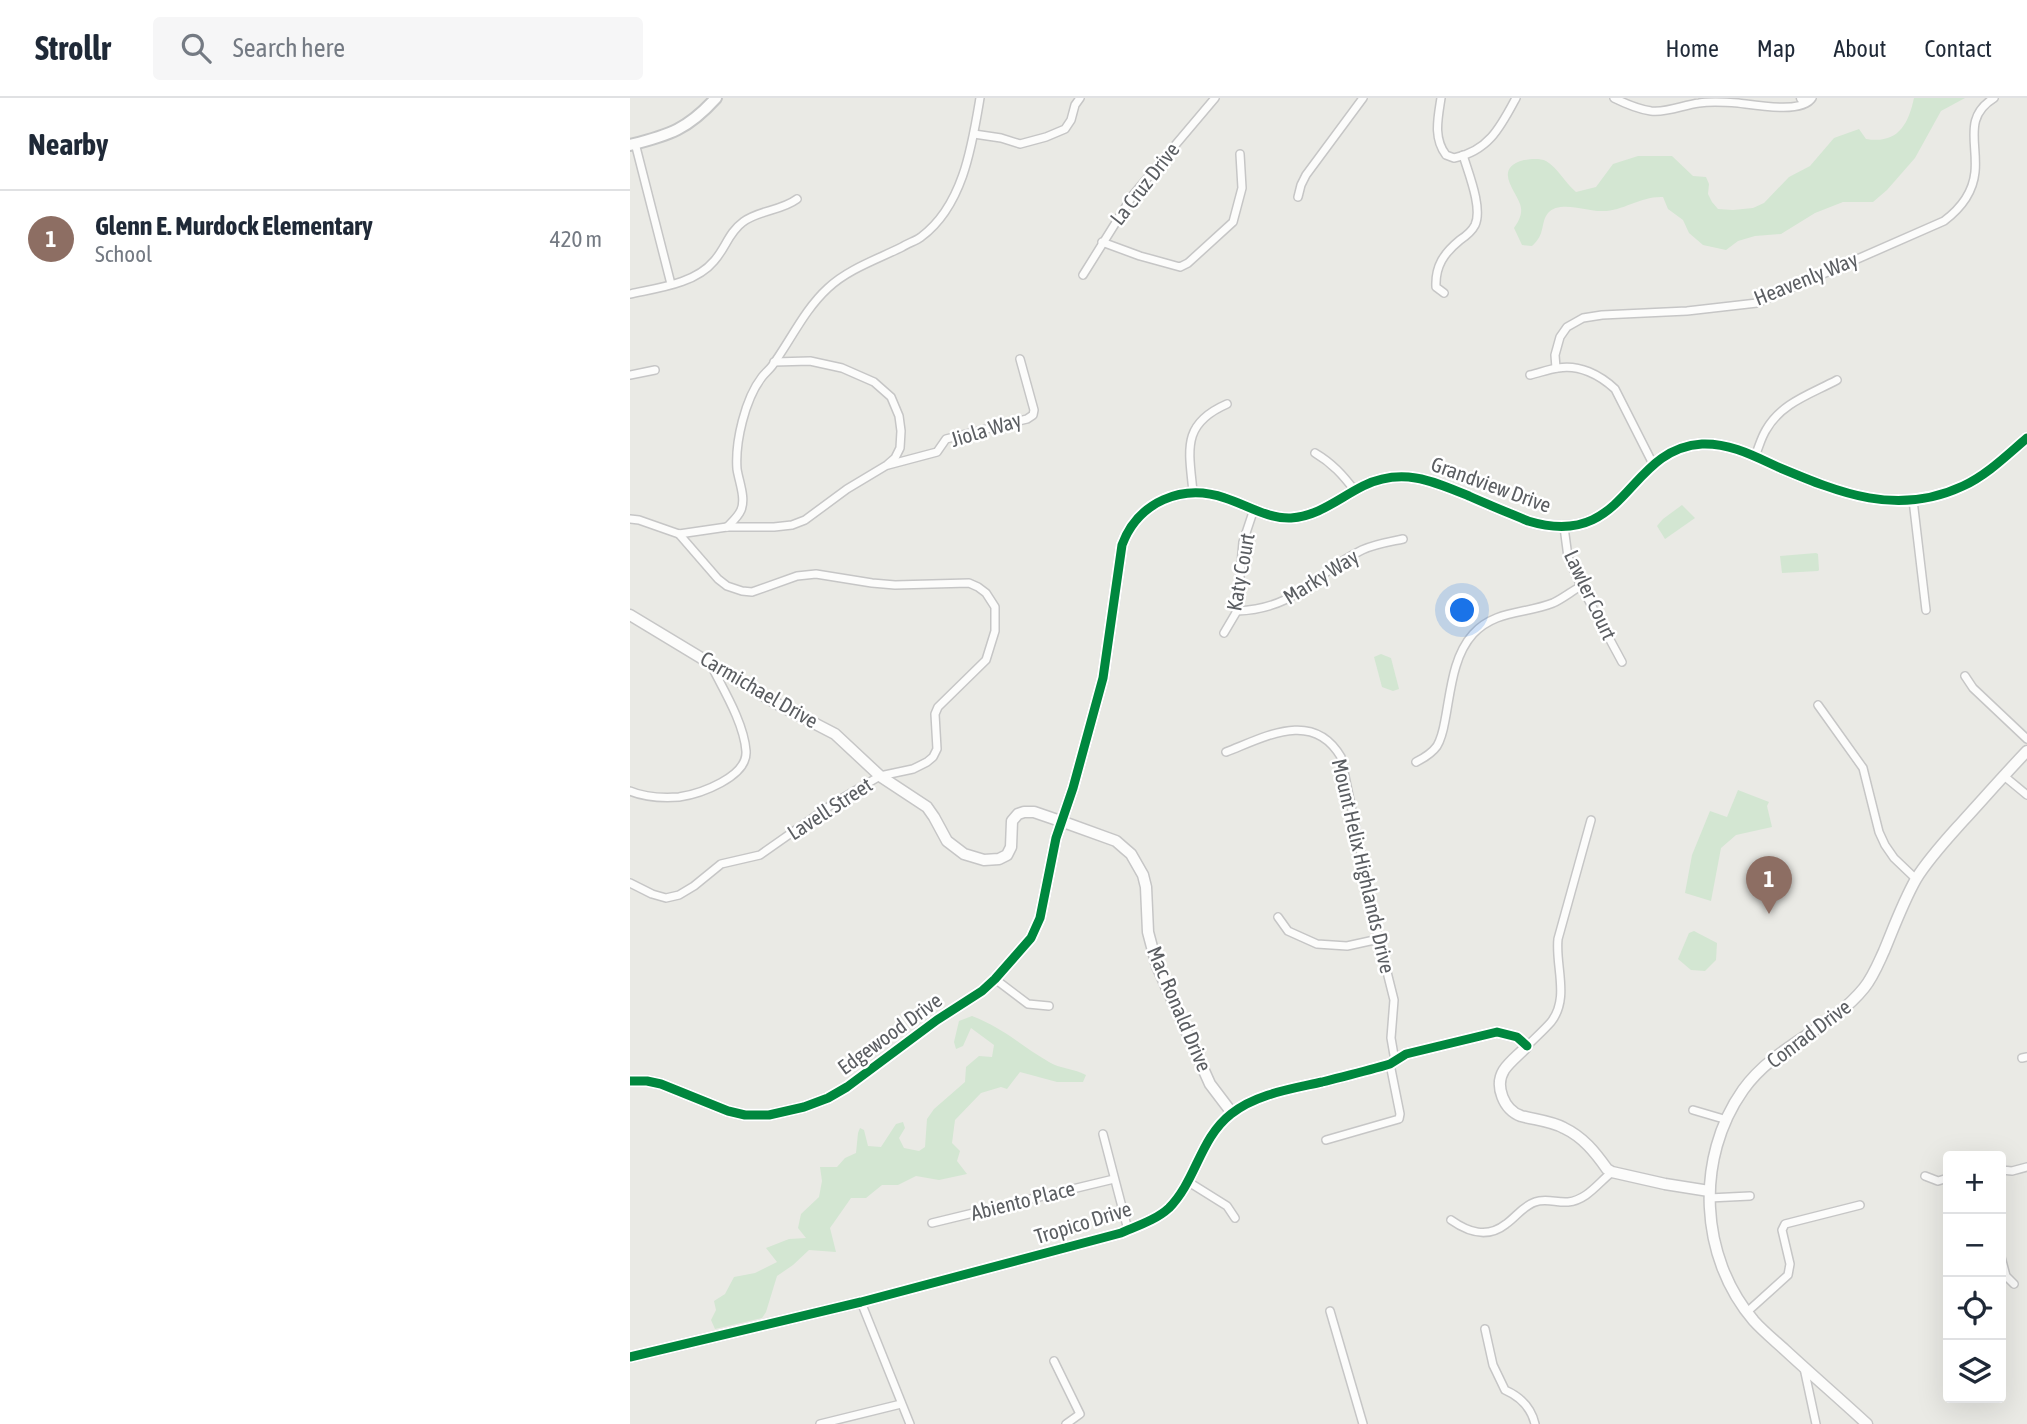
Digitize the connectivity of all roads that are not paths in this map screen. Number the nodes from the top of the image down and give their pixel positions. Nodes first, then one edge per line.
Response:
1 (716, 98) edge
2 (980, 98) edge
3 (1080, 98) edge
4 (1215, 98) edge
5 (1363, 98) edge
6 (1441, 98) edge
7 (1516, 98) edge
8 (1614, 98) edge
9 (1812, 98) edge
10 (1994, 98) edge
11 (974, 134) junction
12 (633, 144) edge
13 (1240, 154) dead end
14 (1463, 155) junction
15 (1298, 197) dead end
16 (797, 199) dead end
17 (1102, 242) junction
18 (1083, 275) dead end
19 (671, 284) junction
20 (1444, 293) dead end
21 (630, 295) edge
22 (1020, 359) dead end
23 (774, 362) junction
24 (1556, 368) junction
25 (655, 370) dead end
26 (630, 375) edge
27 (1530, 375) dead end
28 (1837, 380) dead end
29 (1227, 404) dead end
30 (2027, 438) edge
31 (1315, 453) dead end
32 (1755, 456) junction
33 (1653, 464) junction
34 (887, 465) junction
35 (1355, 491) junction
36 (1193, 492) junction
37 (1913, 500) junction
38 (1254, 509) junction
39 (630, 519) edge
40 (727, 527) junction
41 (1564, 527) junction
42 (679, 534) junction
43 (1403, 539) dead end
44 (1581, 586) junction
45 (1926, 610) dead end
46 (1237, 611) junction
47 (630, 615) edge
48 (1224, 633) dead end
49 (1622, 662) dead end
50 (711, 664) junction
51 (1965, 676) dead end
52 (1818, 705) dead end
53 (2027, 740) edge
54 (2027, 751) edge
55 (1226, 752) dead end
56 (1416, 762) dead end
57 (880, 776) junction
58 (2004, 776) junction
59 (630, 791) edge
60 (2027, 795) edge
61 (1061, 821) junction
62 (1591, 821) dead end
63 (1916, 879) junction
64 (630, 883) edge
65 (1278, 917) dead end
66 (1379, 939) junction
67 (995, 979) junction
68 (1049, 1006) dead end
69 (1527, 1046) junction
70 (1392, 1062) junction
71 (630, 1081) edge
72 (1693, 1110) dead end
73 (1232, 1113) junction
74 (1727, 1120) junction
75 (1103, 1134) dead end
76 (1326, 1140) dead end
77 (2027, 1167) edge
78 (2006, 1170) edge
79 (1612, 1172) junction
80 (1925, 1176) dead end
81 (1114, 1179) junction
82 (1943, 1180) edge
83 (1187, 1181) junction
84 (1709, 1194) junction
85 (1749, 1196) dead end
86 (1860, 1205) dead end
87 (1235, 1218) dead end
88 (1451, 1220) dead end
89 (932, 1223) dead end
90 (1128, 1230) junction
91 (2006, 1276) edge
92 (2014, 1284) dead end
93 (861, 1302) junction
94 (1330, 1311) dead end
95 (1747, 1312) junction
96 (1485, 1329) dead end
97 (630, 1357) edge
98 (1054, 1362) dead end
99 (1804, 1368) junction
100 (901, 1404) junction
101 (820, 1424) edge
102 (910, 1424) edge
103 (1066, 1424) edge
104 (1363, 1424) edge
105 (1535, 1424) edge
106 (1816, 1424) edge
107 (1867, 1424) edge

1 - 12 main road
2 - 11 street
3 - 11 street
4 - 17 street, La Cruz Drive
5 - 15 street
6 - 14 street
7 - 14 street
8 - 9 street
10 - 24 street, Heavenly Way
11 - 23 street
12 - 19 street
13 - 17 street
14 - 20 street
16 - 19 street
17 - 18 street, La Cruz Drive
19 - 21 street
22 - 34 street, Jiola Way
23 - 34 street
23 - 40 street
24 - 27 street
24 - 33 street
25 - 26 street
28 - 32 street
29 - 36 street
30 - 37 street, Grandview Drive
31 - 35 street
32 - 33 street, Grandview Drive
32 - 37 street, Grandview Drive
33 - 41 street, Grandview Drive
34 - 40 street
35 - 38 street, Grandview Drive
35 - 41 street, Grandview Drive
36 - 38 street, Grandview Drive
36 - 61 street, Grandview Drive
37 - 45 street
38 - 46 street, Katy Court
39 - 42 street
40 - 42 street
41 - 44 street, Lawler Court
42 - 57 street
43 - 46 street, Marky Way
44 - 49 street, Lawler Court
44 - 56 street
46 - 48 street, Katy Court
47 - 50 street, Carmichael Drive
50 - 57 street, Carmichael Drive
50 - 59 street
51 - 53 street
52 - 63 street
54 - 58 street, Conrad Drive
55 - 66 street, Mount Helix Highlands Drive
57 - 61 street, Lavell Street
57 - 64 street, Lavell Street
58 - 60 street
58 - 63 street, Conrad Drive
61 - 67 street, Edgewood Drive
61 - 73 street, Mac Ronald Drive
62 - 69 street
63 - 74 street, Conrad Drive
65 - 66 street
66 - 70 street, Mount Helix Highlands Drive
67 - 68 street
67 - 71 street, Edgewood Drive
69 - 70 street, Tropico Drive
69 - 79 street
70 - 73 street, Tropico Drive
70 - 76 street, Mount Helix Highlands Drive
72 - 74 street
73 - 83 street, Tropico Drive
74 - 84 street, Conrad Drive
75 - 81 street
77 - 78 street
79 - 84 street
79 - 88 street
80 - 82 street
81 - 89 street, Abiento Place
81 - 90 street
83 - 87 street
83 - 90 street, Tropico Drive
84 - 85 street
84 - 95 street, Conrad Drive
86 - 95 street
90 - 93 street, Tropico Drive
91 - 92 street
93 - 97 street, Tropico Drive
93 - 100 street
94 - 104 street
95 - 99 street, Conrad Drive
96 - 105 street
98 - 103 street
99 - 106 street
99 - 107 street, Conrad Drive
100 - 101 street
100 - 102 street

